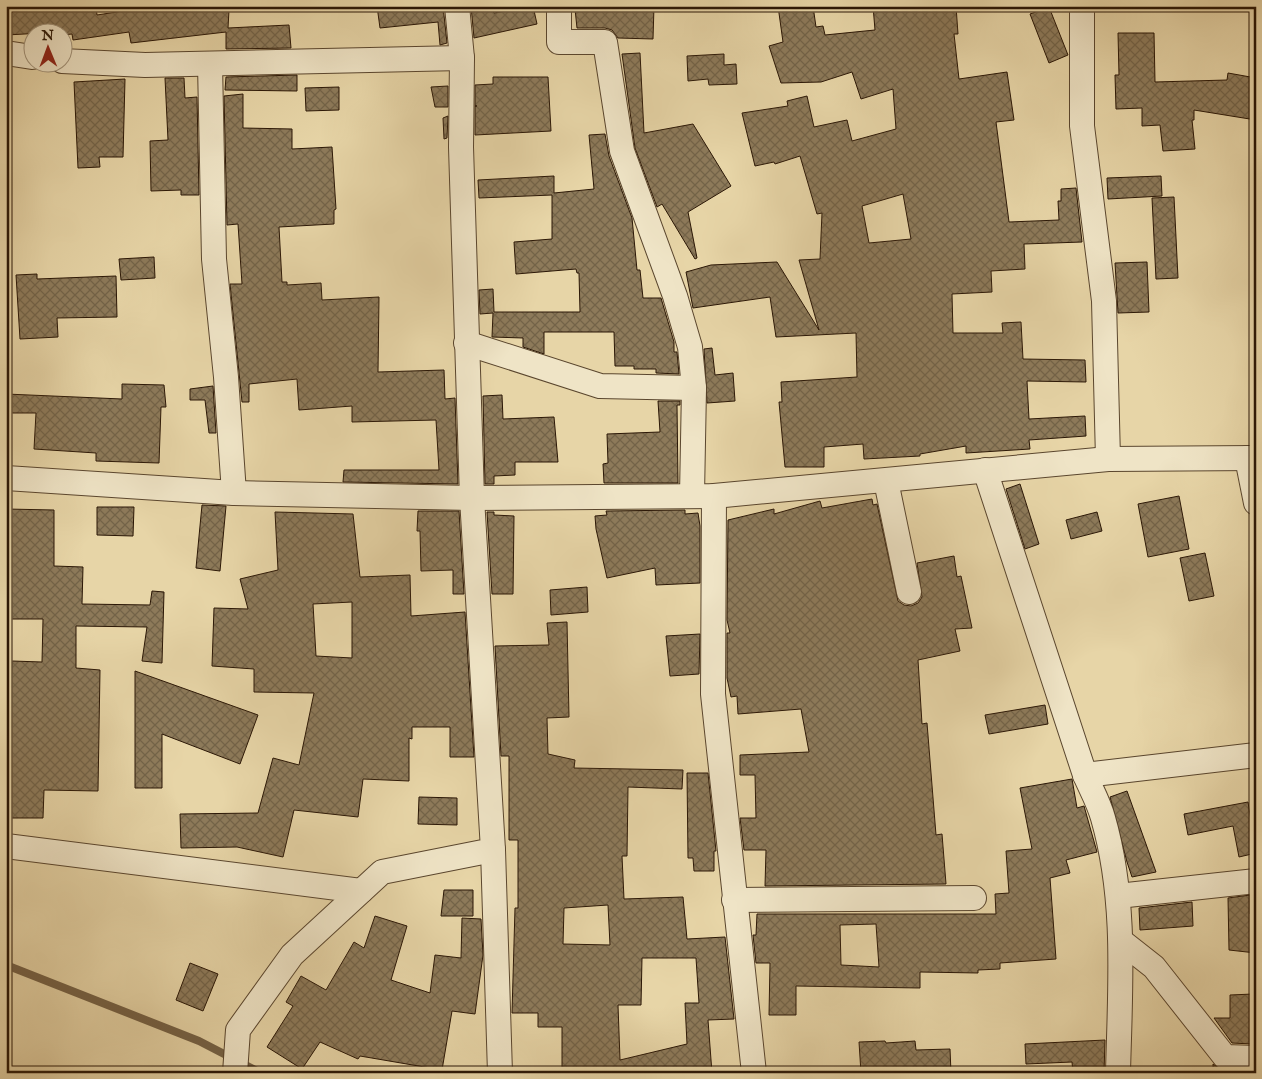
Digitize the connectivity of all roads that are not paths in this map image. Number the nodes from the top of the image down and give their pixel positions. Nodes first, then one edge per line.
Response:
1 (456, 6) edge
2 (559, 6) edge
3 (1082, 6) edge
4 (6, 53) edge
5 (22, 55) edge
6 (462, 58) junction
7 (72, 61) edge
8 (210, 64) junction
9 (466, 343) junction
10 (694, 388) junction
11 (1251, 458) edge
12 (1108, 459) junction
13 (985, 470) junction
14 (6, 478) edge
15 (886, 481) junction
16 (234, 493) junction
17 (703, 495) junction
18 (472, 498) junction
19 (1256, 503) edge
20 (909, 592) dead end
21 (1256, 755) edge
22 (1085, 776) junction
23 (6, 846) edge
24 (493, 850) junction
25 (1256, 881) edge
26 (361, 891) junction
27 (1118, 896) junction
28 (974, 898) dead end
29 (734, 900) junction
30 (1121, 941) junction
31 (1256, 1058) edge
32 (235, 1073) edge
33 (500, 1073) edge
34 (754, 1073) edge
35 (1118, 1073) edge

1 - 6 street
2 - 10 street
3 - 12 street
4 - 5 street
6 - 8 street
6 - 9 street
7 - 8 street
8 - 16 street
9 - 10 street
9 - 18 street
10 - 17 street
11 - 12 street
11 - 19 street
12 - 13 street
13 - 15 street
13 - 22 street
14 - 16 street
15 - 17 street
15 - 20 street
16 - 18 street
17 - 18 street
17 - 29 street
18 - 24 street
21 - 22 street
22 - 27 street
23 - 26 street
24 - 26 street
24 - 33 street
25 - 27 street
26 - 32 street
27 - 30 street
28 - 29 street
29 - 34 street
30 - 31 street
30 - 35 street

